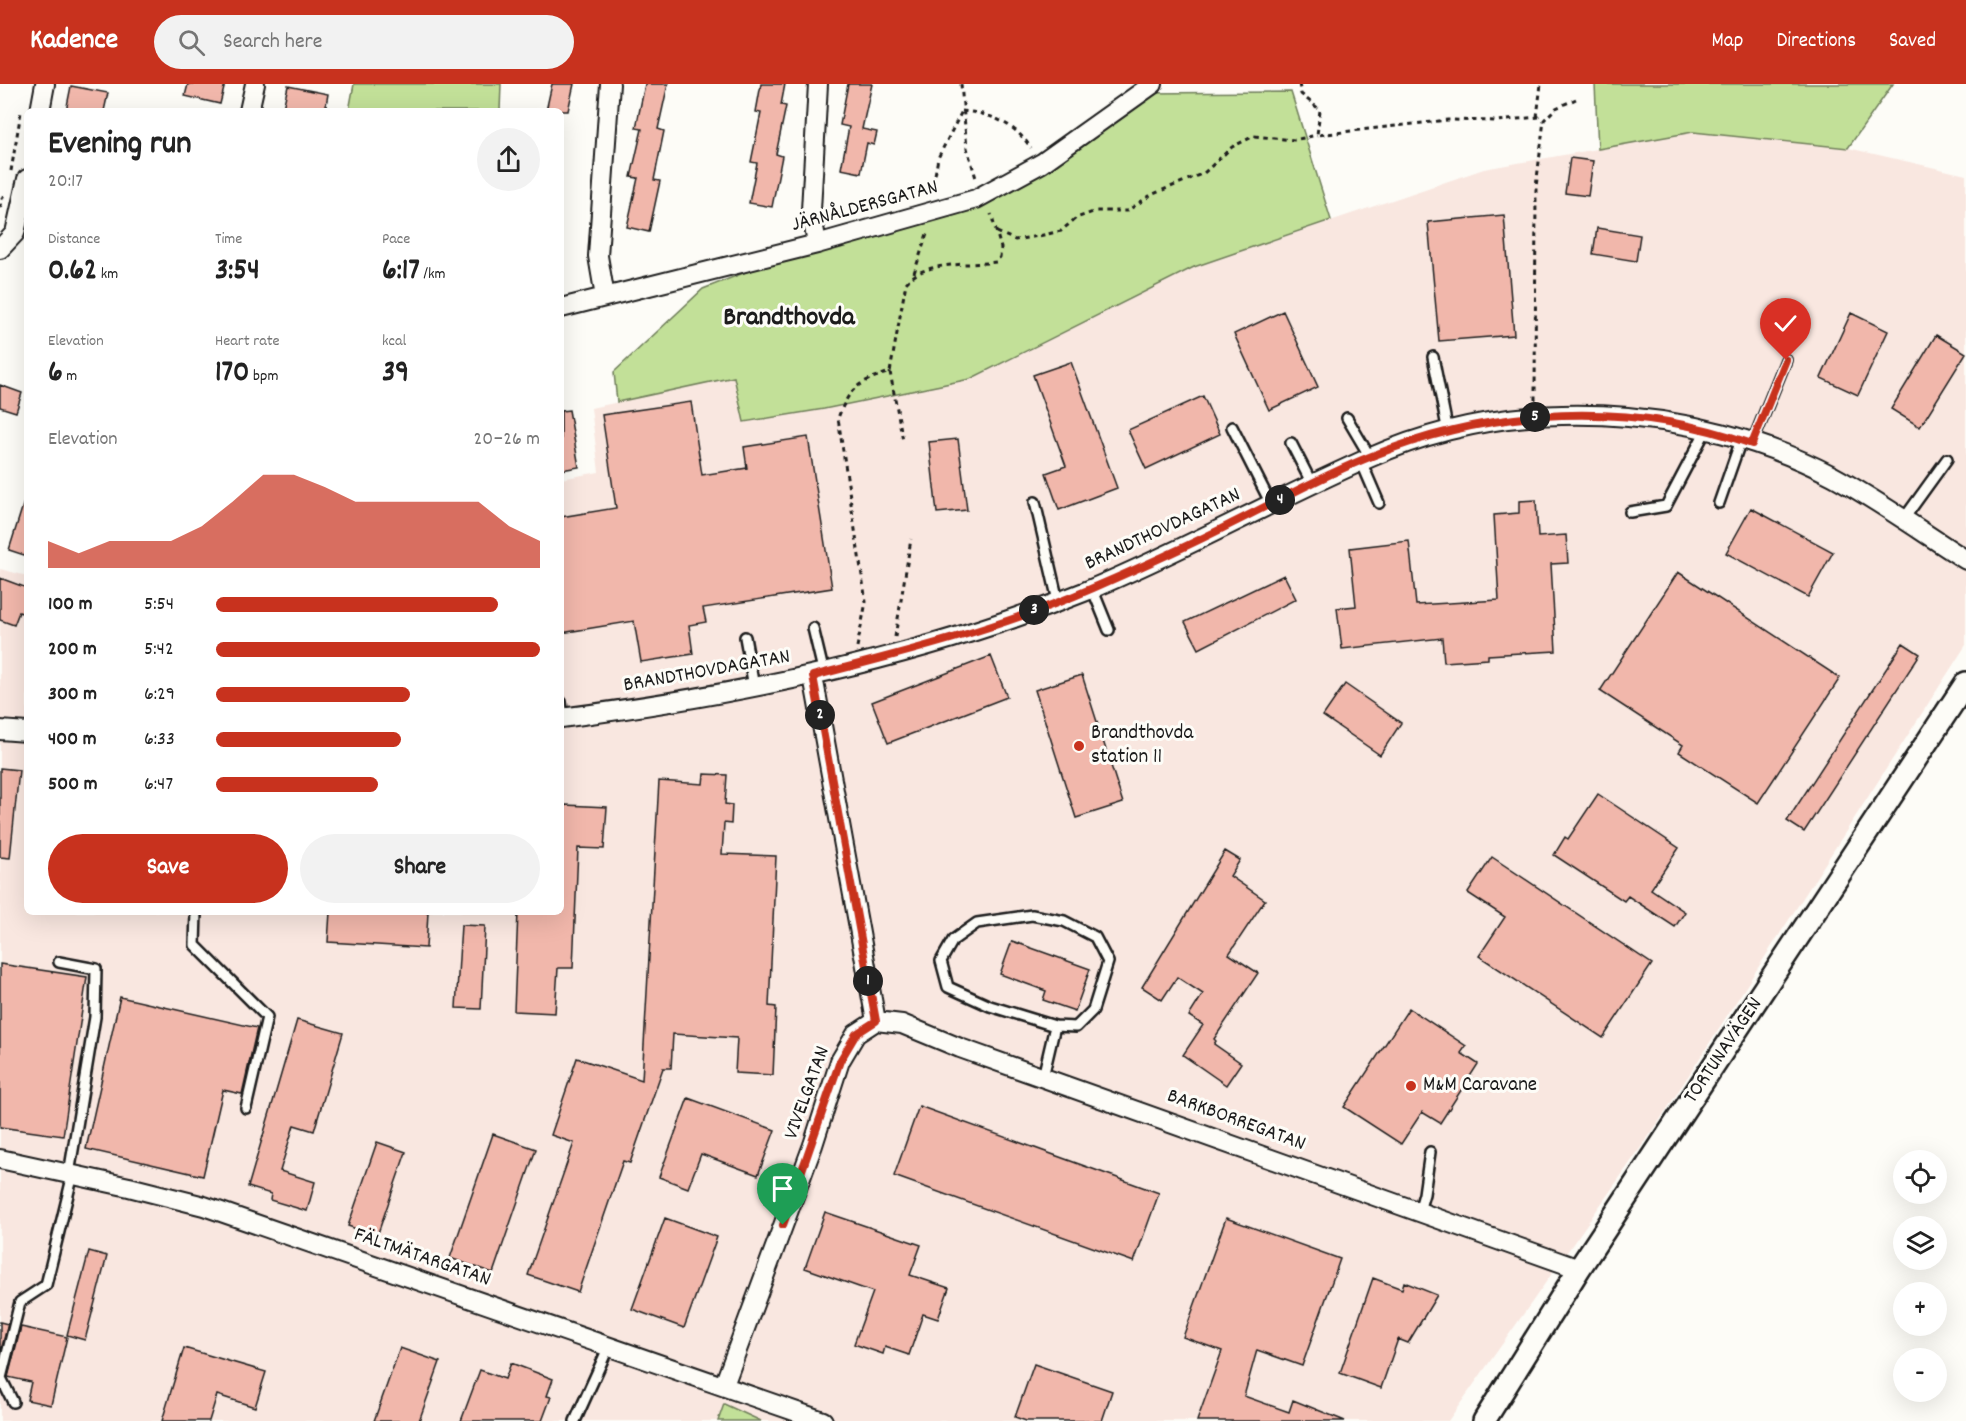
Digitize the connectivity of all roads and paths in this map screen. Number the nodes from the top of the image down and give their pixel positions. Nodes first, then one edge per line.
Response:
1 (45, 84) edge
2 (255, 84) edge
3 (610, 84) edge
4 (818, 84) edge
5 (961, 84) edge
6 (1153, 84) edge
7 (1299, 84) edge
8 (1541, 84) edge
9 (1576, 99) dead end
10 (31, 108) edge
11 (250, 108) edge
12 (962, 111) junction
13 (1537, 117) junction
14 (1544, 120) junction
15 (1317, 135) junction
16 (1041, 143) dead end
17 (24, 146) edge
18 (1032, 149) junction
19 (1023, 155) dead end
20 (976, 178) dead end
21 (18, 179) edge
22 (6, 187) dead end
23 (933, 213) junction
24 (991, 214) dead end
25 (997, 232) junction
26 (14, 235) edge
27 (817, 244) junction
28 (0, 249) edge
29 (914, 273) junction
30 (605, 297) junction
31 (564, 307) edge
32 (1433, 357) dead end
33 (1786, 360) dead end
34 (890, 372) junction
35 (1347, 417) dead end
36 (1536, 417) junction
37 (1232, 428) dead end
38 (1706, 430) junction
39 (1448, 432) junction
40 (903, 441) dead end
41 (1747, 442) junction
42 (1291, 443) dead end
43 (1365, 459) junction
44 (1947, 459) dead end
45 (1312, 484) junction
46 (1035, 502) dead end
47 (1379, 503) dead end
48 (1719, 503) dead end
49 (1271, 504) junction
50 (1630, 512) dead end
51 (1903, 520) junction
52 (911, 538) dead end
53 (1966, 560) edge
54 (1092, 588) junction
55 (1058, 601) junction
56 (813, 628) dead end
57 (1109, 630) dead end
58 (746, 637) dead end
59 (893, 654) junction
60 (860, 663) junction
61 (818, 675) junction
62 (1966, 683) edge
63 (754, 687) junction
64 (564, 713) edge
65 (0, 730) edge
66 (24, 732) edge
67 (196, 915) edge
68 (59, 962) dead end
69 (876, 1021) junction
70 (1055, 1026) junction
71 (1043, 1077) junction
72 (246, 1108) dead end
73 (1430, 1152) dead end
74 (0, 1159) edge
75 (71, 1174) junction
76 (1419, 1211) junction
77 (1579, 1269) junction
78 (609, 1346) junction
79 (724, 1385) junction
80 (14, 1402) dead end
81 (575, 1421) edge
82 (823, 1421) edge
83 (1484, 1421) edge

1 - 10 street
2 - 11 street
3 - 30 street
4 - 27 street
5 - 12 path
6 - 23 street, JÄRNÅLDERSGATAN
7 - 15 path
8 - 13 path
9 - 14 path
12 - 18 path
12 - 20 path
12 - 23 path
13 - 14 path
13 - 15 path
14 - 36 path
15 - 25 path
16 - 18 path
17 - 21 path
18 - 19 path
21 - 26 street
22 - 26 path
23 - 27 street, JÄRNÅLDERSGATAN
23 - 29 path
24 - 25 path
25 - 29 path
26 - 28 street
27 - 30 street, JÄRNÅLDERSGATAN
29 - 34 path
30 - 31 street, JÄRNÅLDERSGATAN
32 - 39 lane
33 - 41 lane
34 - 40 path
34 - 60 path
35 - 43 lane
36 - 38 street, BRANDTHOVDAGATAN
36 - 39 street, BRANDTHOVDAGATAN
37 - 49 lane
38 - 41 street, BRANDTHOVDAGATAN
38 - 50 lane
39 - 43 street, BRANDTHOVDAGATAN
41 - 48 lane
41 - 51 street, BRANDTHOVDAGATAN
42 - 45 lane
43 - 45 street, BRANDTHOVDAGATAN
43 - 47 lane
44 - 51 lane
45 - 49 street, BRANDTHOVDAGATAN
46 - 55 lane
49 - 54 street, BRANDTHOVDAGATAN
51 - 53 street, BRANDTHOVDAGATAN
52 - 59 path
54 - 55 street, BRANDTHOVDAGATAN
54 - 57 lane
55 - 59 street, BRANDTHOVDAGATAN
56 - 61 lane
58 - 63 lane
59 - 60 street, BRANDTHOVDAGATAN
60 - 61 street, BRANDTHOVDAGATAN
61 - 63 street, BRANDTHOVDAGATAN
61 - 69 street
62 - 77 street, TORTUNAVÄGEN
63 - 64 street, BRANDTHOVDAGATAN
65 - 66 street
67 - 72 lane
68 - 75 lane
69 - 71 street, BARKBORREGATAN
69 - 79 street, VIVELGATAN
70 - 70 lane
70 - 71 lane
71 - 76 street, BARKBORREGATAN
73 - 76 lane
74 - 75 street, FÄLTMÄTARGATAN
75 - 78 street, FÄLTMÄTARGATAN
75 - 80 lane
76 - 77 street, BARKBORREGATAN
77 - 83 street, TORTUNAVÄGEN
78 - 79 street, FÄLTMÄTARGATAN
78 - 81 lane
79 - 82 street, FÄLTMÄTARGATAN

